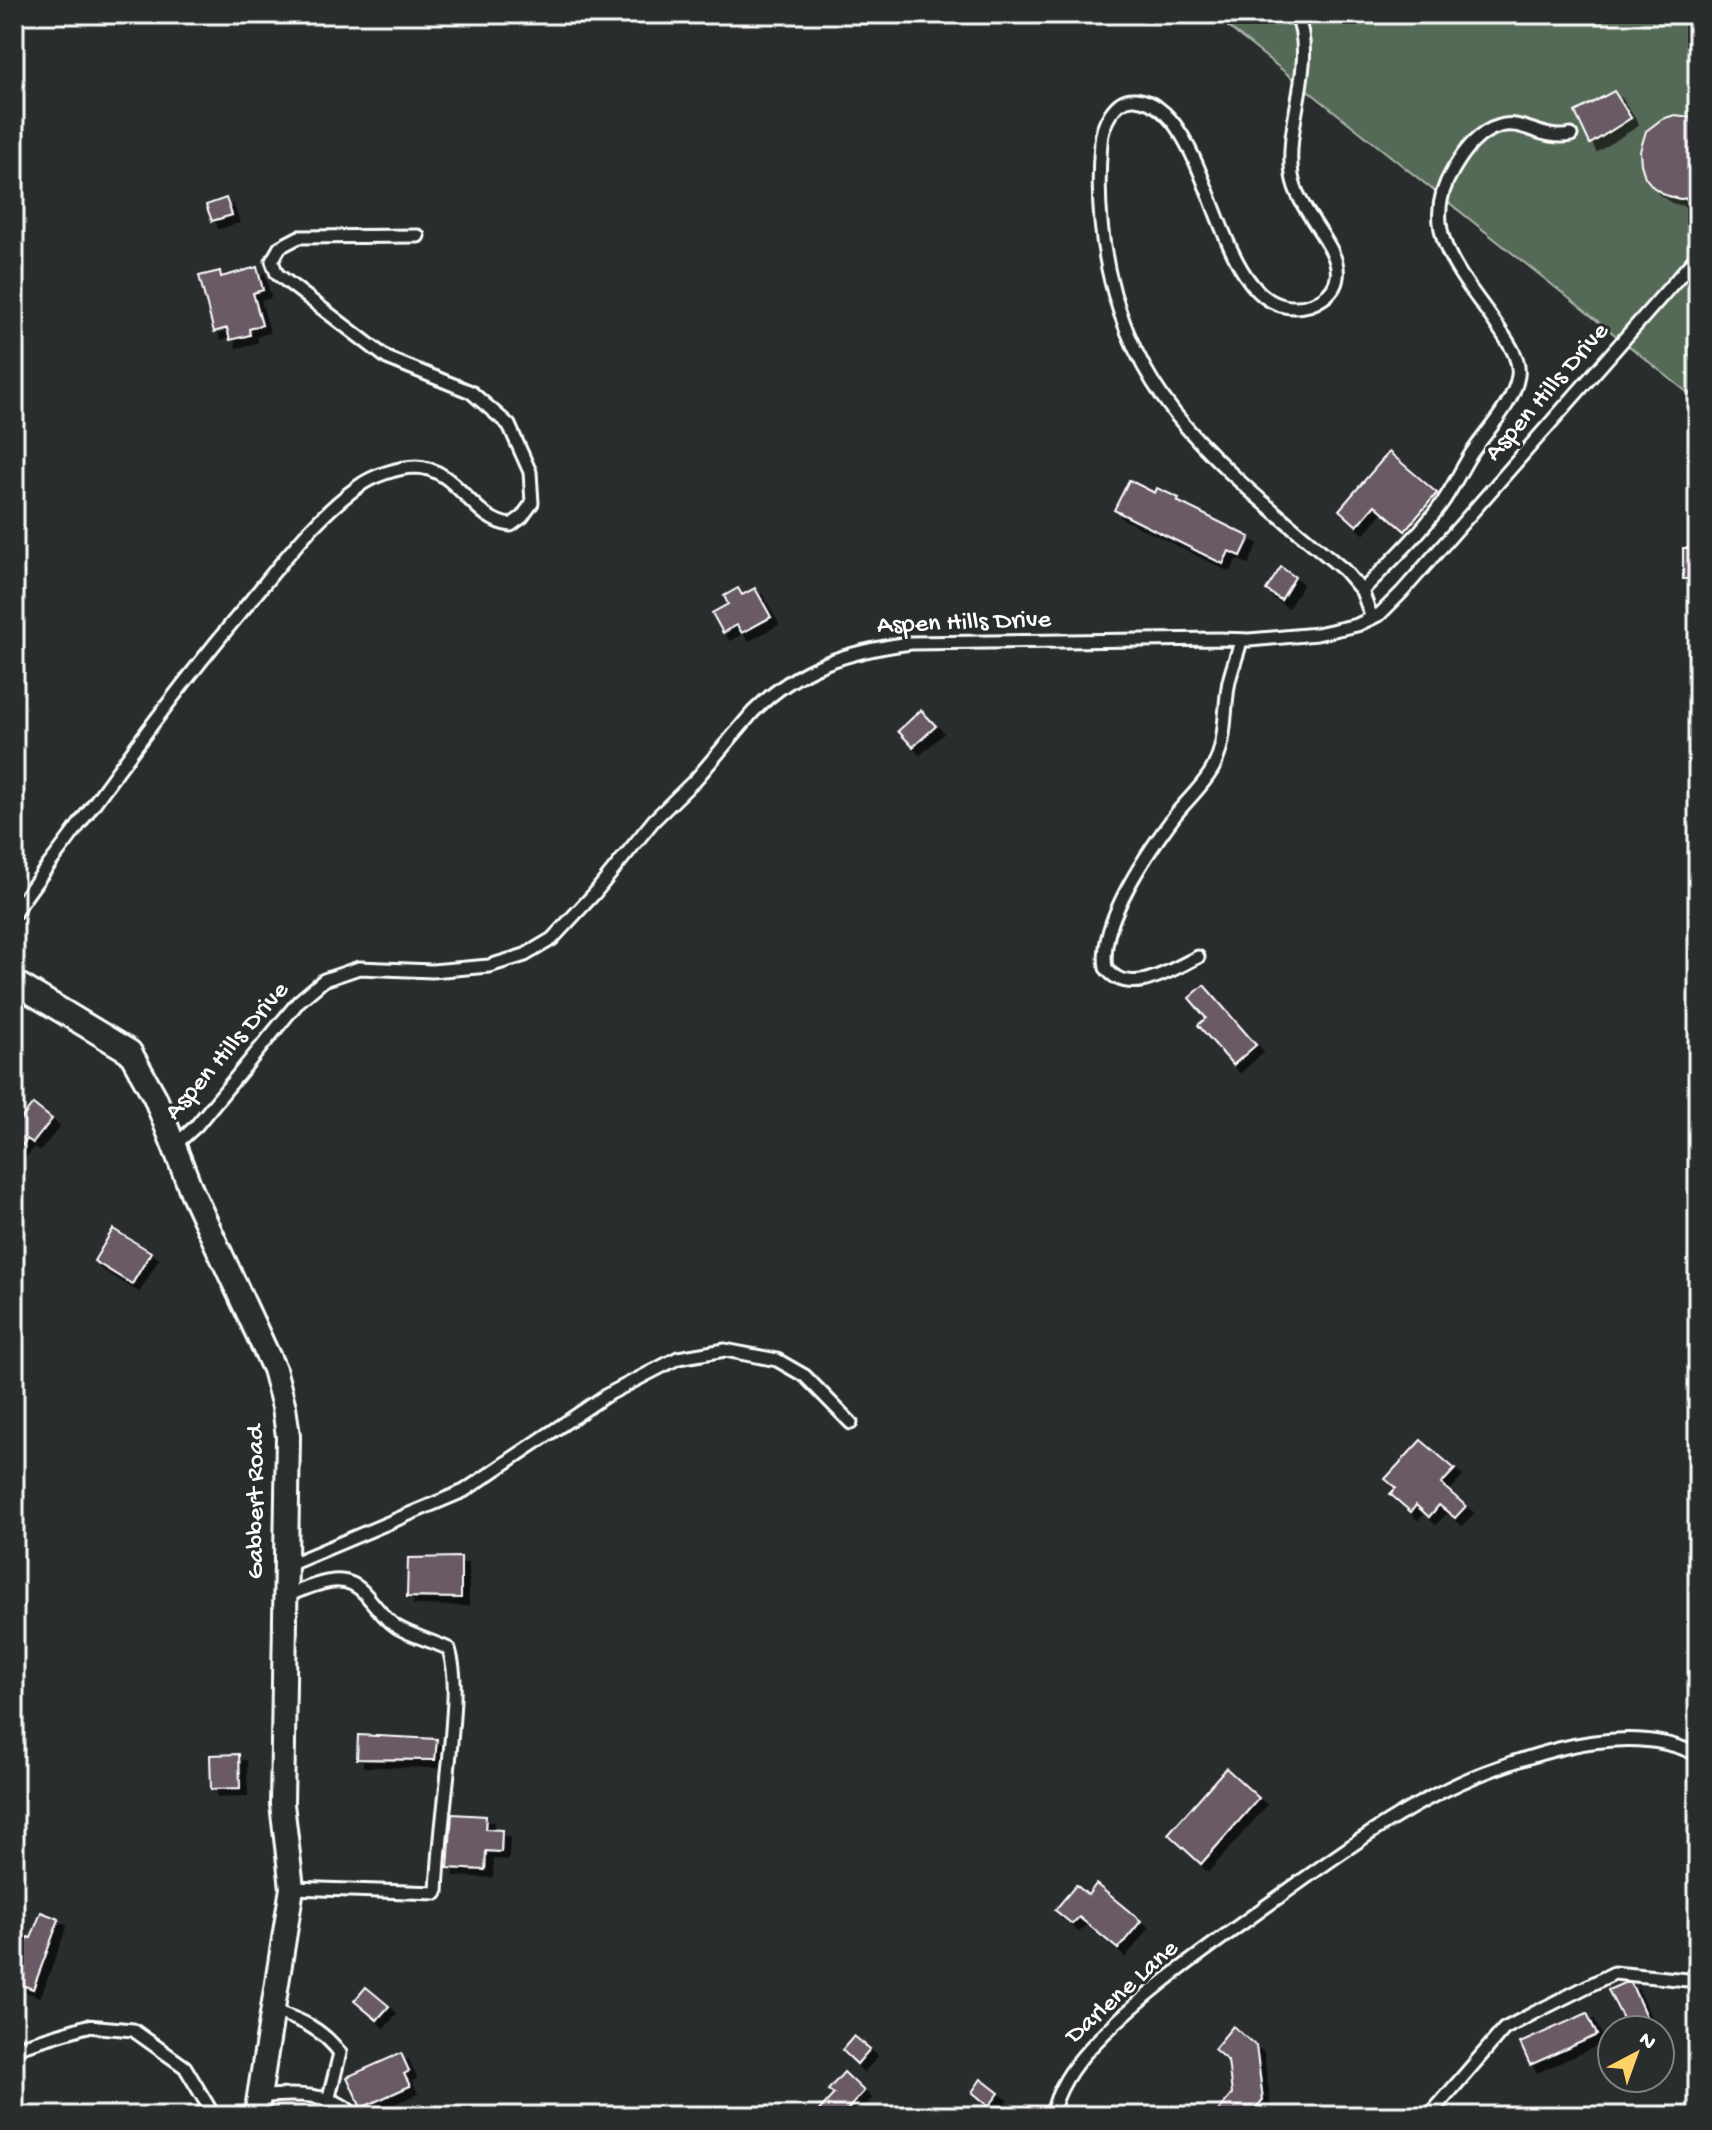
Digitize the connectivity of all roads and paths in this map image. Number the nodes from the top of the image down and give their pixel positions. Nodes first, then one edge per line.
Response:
1 (1296, 14) edge
2 (1571, 135) dead end
3 (418, 236) dead end
4 (1698, 255) edge
5 (1362, 591) junction
6 (1372, 618) junction
7 (1241, 640) junction
8 (14, 914) edge
9 (1198, 957) dead end
10 (14, 982) edge
11 (174, 1146) junction
12 (851, 1423) dead end
13 (286, 1566) junction
14 (286, 1596) junction
15 (1698, 1755) edge
16 (292, 1888) junction
17 (1698, 1981) edge
18 (273, 2011) junction
19 (14, 2048) edge
20 (328, 2101) junction
21 (257, 2106) edge
22 (214, 2116) edge
23 (354, 2116) edge
24 (1052, 2116) edge
25 (1429, 2116) edge

1 - 5 lane
2 - 5 lane
3 - 8 lane
4 - 6 lane, Aspen Hills Drive
5 - 6 lane
6 - 7 lane, Aspen Hills Drive
7 - 9 lane
7 - 11 lane, Aspen Hills Drive
10 - 11 street, Gabbert Road
11 - 13 street, Gabbert Road
12 - 13 lane
13 - 14 street, Gabbert Road
14 - 16 street, Gabbert Road
14 - 16 lane
15 - 24 lane, Darlene Lane
16 - 18 street, Gabbert Road
17 - 25 lane
18 - 20 lane
18 - 21 street, Gabbert Road
19 - 22 lane
20 - 21 lane
20 - 23 lane

